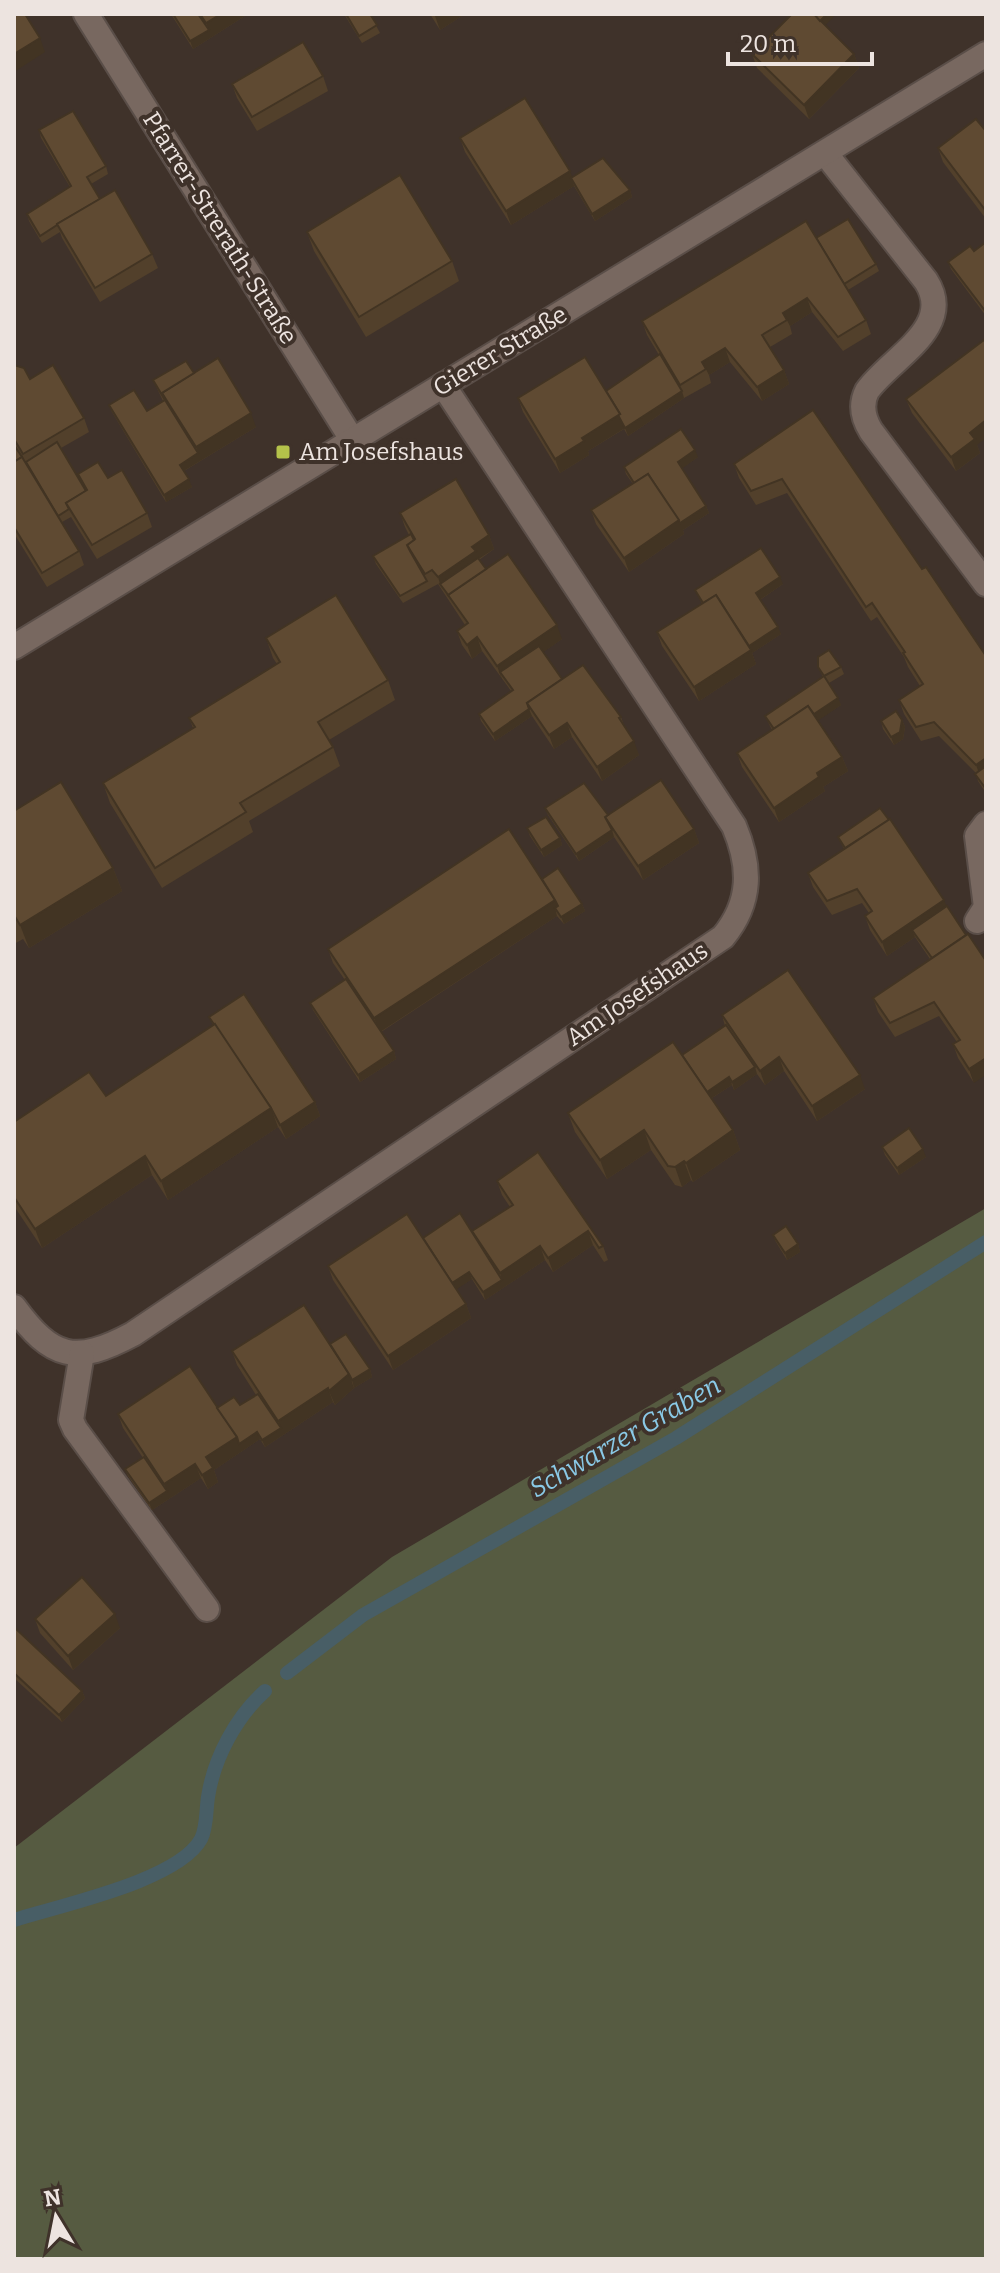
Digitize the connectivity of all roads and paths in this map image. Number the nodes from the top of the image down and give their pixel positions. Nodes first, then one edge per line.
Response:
1 (86, 14) edge
2 (986, 54) edge
3 (825, 153) junction
4 (443, 385) junction
5 (353, 441) junction
6 (986, 584) edge
7 (14, 647) edge
8 (986, 824) edge
9 (977, 921) dead end
10 (14, 1307) edge
11 (82, 1353) junction
12 (207, 1609) dead end

1 - 5 street, Pfarrer-Strerath-Straße
2 - 3 street, Gierer Straße
3 - 4 street, Gierer Straße
3 - 6 street
4 - 5 street, Gierer Straße
4 - 11 street, Am Josefshaus
5 - 7 street, Gierer Straße
8 - 9 street
10 - 11 street
11 - 12 street

